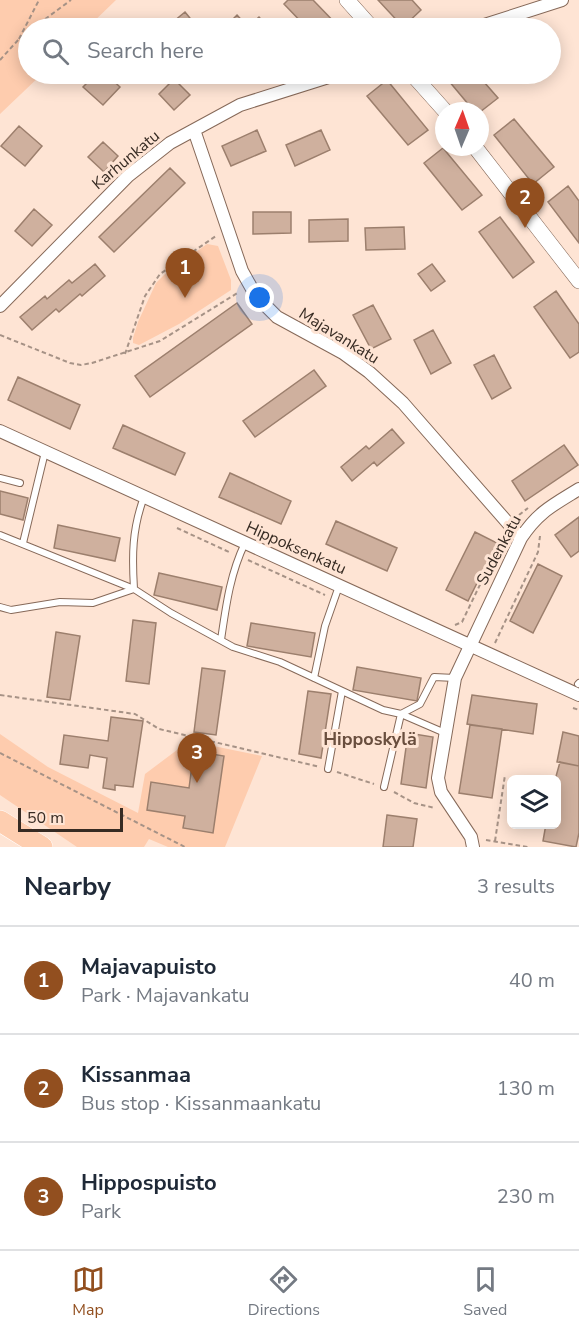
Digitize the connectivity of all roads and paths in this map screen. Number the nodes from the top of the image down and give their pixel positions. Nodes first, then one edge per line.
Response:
1 (39, 0) edge
2 (72, 0) edge
3 (347, 0) edge
4 (562, 0) edge
5 (30, 18) edge
6 (47, 18) edge
7 (363, 18) edge
8 (507, 18) edge
9 (18, 40) edge
10 (0, 60) edge
11 (307, 84) edge
12 (421, 84) edge
13 (437, 102) edge
14 (194, 130) junction
15 (482, 156) edge
16 (227, 228) junction
17 (579, 281) edge
18 (249, 285) junction
19 (0, 306) edge
20 (0, 335) edge
21 (125, 354) junction
22 (0, 431) edge
23 (45, 452) junction
24 (0, 478) edge
25 (20, 483) dead end
26 (579, 489) edge
27 (144, 497) junction
28 (543, 530) dead end
29 (0, 535) edge
30 (521, 538) junction
31 (23, 543) junction
32 (245, 543) junction
33 (339, 586) junction
34 (134, 589) junction
35 (0, 608) edge
36 (221, 640) junction
37 (470, 645) junction
38 (494, 645) dead end
39 (314, 678) junction
40 (455, 678) junction
41 (579, 687) edge
42 (342, 691) junction
43 (0, 695) edge
44 (401, 714) junction
45 (445, 733) junction
46 (0, 753) edge
47 (328, 769) junction
48 (505, 775) dead end
49 (384, 788) junction
50 (453, 812) junction
51 (0, 821) edge
52 (42, 847) edge
53 (185, 847) edge
54 (473, 847) edge
55 (528, 847) edge

1 - 5 path
2 - 6 path
3 - 7 street
4 - 8 street
9 - 10 path
11 - 14 street, Karhunkatu
12 - 13 street
14 - 16 street, Majavankatu
14 - 19 street, Karhunkatu
15 - 17 street
16 - 18 street, Majavankatu
16 - 21 path
18 - 21 path
18 - 30 street, Majavankatu
20 - 21 path
22 - 23 street, Hippoksenkatu
23 - 27 street, Hippoksenkatu
23 - 31 lane
24 - 25 lane
26 - 30 street, Sudenkatu
27 - 32 street, Hippoksenkatu
27 - 34 lane
28 - 38 path
29 - 31 lane
30 - 37 street, Sudenkatu
31 - 34 lane
32 - 33 street, Hippoksenkatu
32 - 36 lane
33 - 37 street, Hippoksenkatu
33 - 39 lane
34 - 35 lane
34 - 36 lane
36 - 39 lane
37 - 40 street, Sudenkatu
37 - 41 street, Hippoksenkatu
39 - 42 lane
40 - 44 lane
40 - 45 street, Sudenkatu
42 - 44 lane
42 - 47 lane
43 - 47 path
44 - 45 lane
44 - 49 lane
45 - 50 street, Sudenkatu
46 - 53 path
47 - 49 path
48 - 55 path
49 - 50 path
50 - 54 street, Sudenkatu
51 - 52 highway

